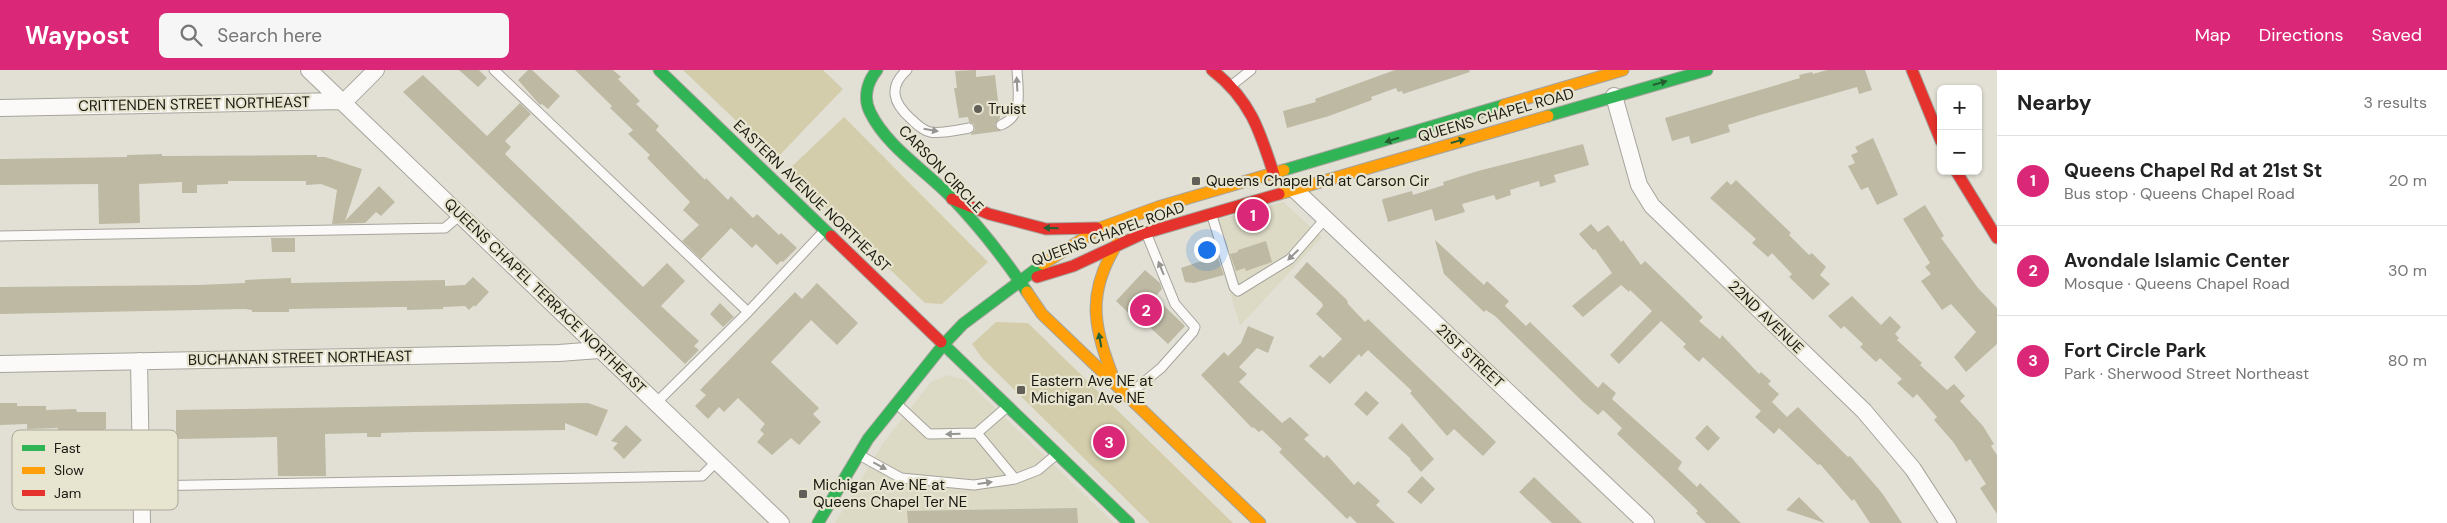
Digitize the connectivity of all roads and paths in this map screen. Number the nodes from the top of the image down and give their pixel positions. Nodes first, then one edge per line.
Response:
1 (309, 70) edge
2 (376, 70) edge
3 (494, 70) edge
4 (659, 70) edge
5 (877, 70) edge
6 (907, 70) edge
7 (1017, 70) edge
8 (1212, 70) edge
9 (1251, 70) edge
10 (1623, 70) edge
11 (1707, 70) edge
12 (1912, 70) edge
13 (1231, 85) junction
14 (1614, 96) junction
15 (342, 101) junction
16 (0, 108) edge
17 (1000, 125) dead end
18 (969, 128) dead end
19 (1937, 131) edge
20 (1274, 174) junction
21 (1958, 175) edge
22 (1294, 189) junction
23 (952, 199) junction
24 (1211, 213) junction
25 (460, 215) junction
26 (1324, 218) junction
27 (1100, 228) junction
28 (825, 230) junction
29 (1146, 233) junction
30 (0, 236) edge
31 (1997, 238) edge
32 (1118, 244) junction
33 (1022, 281) junction
34 (748, 312) junction
35 (944, 344) junction
36 (599, 350) junction
37 (139, 361) junction
38 (0, 364) edge
39 (1116, 385) junction
40 (1127, 396) junction
41 (656, 403) junction
42 (894, 403) junction
43 (1009, 406) junction
44 (141, 430) edge
45 (977, 433) junction
46 (1058, 453) junction
47 (858, 455) junction
48 (717, 461) junction
49 (1015, 479) junction
50 (178, 485) edge
51 (142, 510) edge
52 (142, 523) edge
53 (781, 523) edge
54 (818, 523) edge
55 (1129, 523) edge
56 (1260, 523) edge
57 (1646, 523) edge
58 (1948, 523) edge

1 - 15 street, QUEENS CHAPEL TERRACE NORTHEAST
2 - 15 street
3 - 34 lane
4 - 28 main road, EASTERN AVENUE NORTHEAST
5 - 23 main road, CARSON CIRCLE
6 -> 18 lane
17 -> 7 lane
8 - 13 main road
9 - 13 lane
10 -> 20 main road, QUEENS CHAPEL ROAD
14 -> 11 main road, QUEENS CHAPEL ROAD
12 - 19 main road
13 - 20 main road
22 -> 14 main road, QUEENS CHAPEL ROAD
14 - 58 street, 22ND AVENUE
15 - 16 street, CRITTENDEN STREET NORTHEAST
15 - 25 street, QUEENS CHAPEL TERRACE NORTHEAST
20 - 27 main road, QUEENS CHAPEL ROAD
21 - 31 main road
22 - 24 main road, QUEENS CHAPEL ROAD
22 - 26 street, 21ST STREET
27 -> 23 main road
23 - 33 main road, CARSON CIRCLE
26 -> 24 lane
24 - 29 main road, QUEENS CHAPEL ROAD
25 - 30 lane
25 - 36 street, QUEENS CHAPEL TERRACE NORTHEAST
26 - 57 street, 21ST STREET
27 - 33 main road, QUEENS CHAPEL ROAD
28 - 34 lane
28 - 35 main road, EASTERN AVENUE NORTHEAST
29 - 32 main road, QUEENS CHAPEL ROAD
40 -> 29 lane
32 - 33 main road, QUEENS CHAPEL ROAD
39 -> 32 main road
33 - 35 main road
33 - 39 main road
34 - 41 lane
35 - 42 main road
35 - 43 main road, EASTERN AVENUE NORTHEAST
36 - 37 street, BUCHANAN STREET NORTHEAST
36 - 41 street, QUEENS CHAPEL TERRACE NORTHEAST
37 - 38 street, BUCHANAN STREET NORTHEAST
37 - 44 street
39 - 40 main road
40 - 56 main road
41 - 48 street, QUEENS CHAPEL TERRACE NORTHEAST
45 -> 42 lane
42 - 47 main road
43 - 45 lane
43 - 46 main road, EASTERN AVENUE NORTHEAST
45 - 49 lane
46 - 49 lane
46 - 55 main road, EASTERN AVENUE NORTHEAST
47 -> 49 lane
47 - 54 main road
48 - 50 lane
48 - 53 street, QUEENS CHAPEL TERRACE NORTHEAST
51 - 52 street

